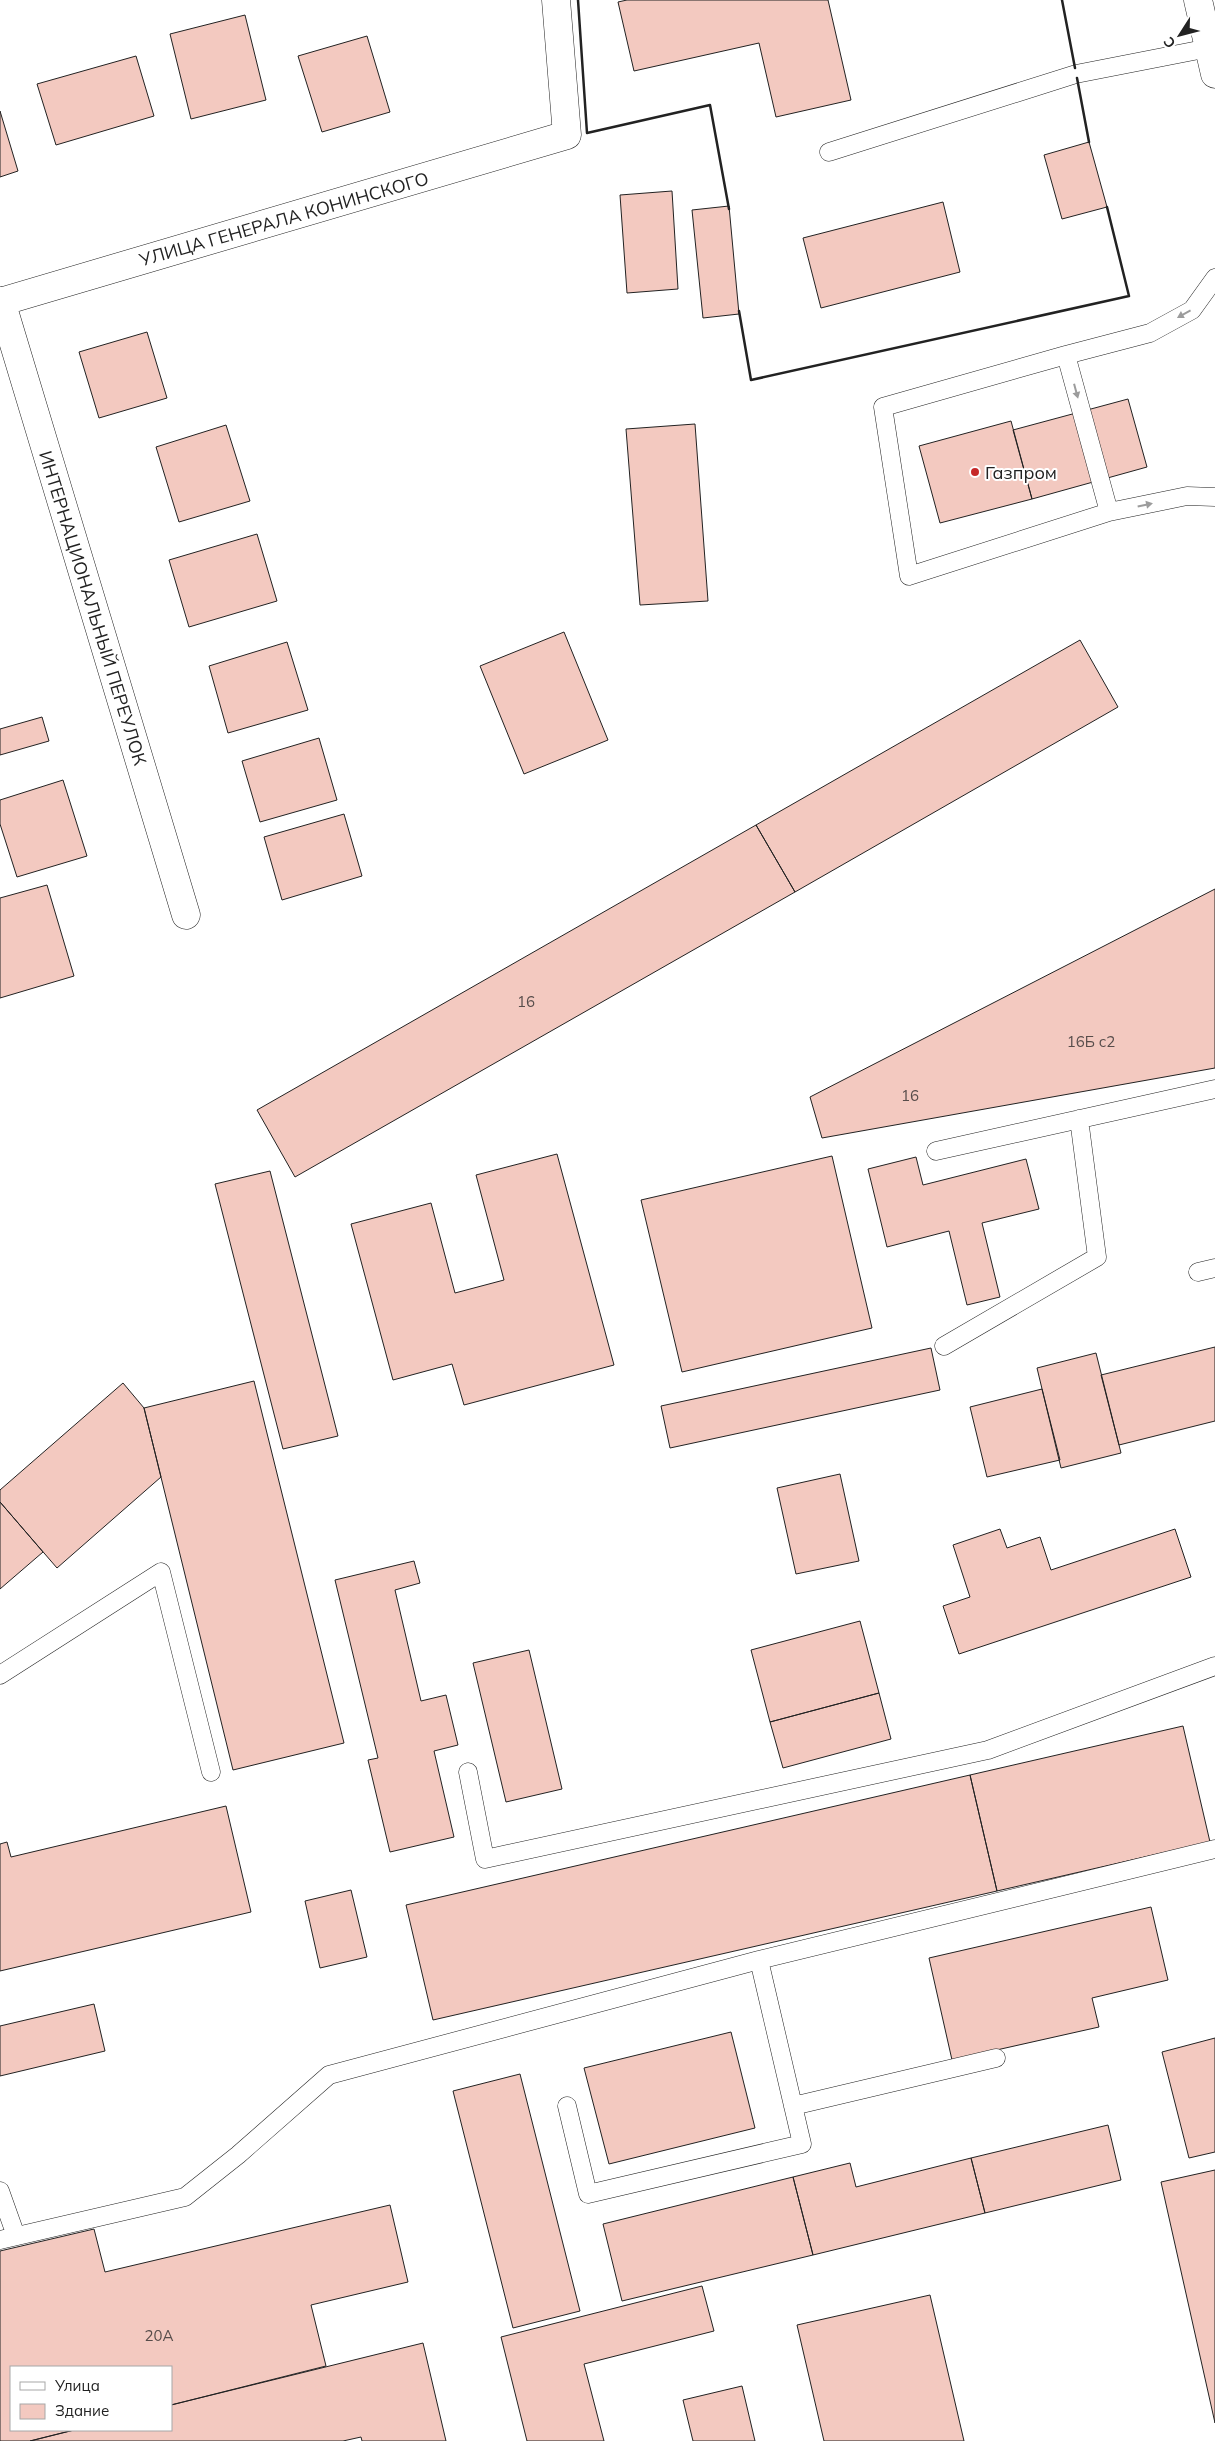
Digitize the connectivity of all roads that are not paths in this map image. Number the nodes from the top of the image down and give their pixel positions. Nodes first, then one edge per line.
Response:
1 (556, 0) edge
2 (1198, 0) edge
3 (1212, 61) edge
4 (829, 152) dead end
5 (1215, 278) edge
6 (0, 302) edge
7 (1066, 355) junction
8 (1215, 497) edge
9 (1109, 512) junction
10 (186, 915) dead end
11 (1215, 1089) edge
12 (1079, 1119) junction
13 (936, 1151) dead end
14 (944, 1346) dead end
15 (1215, 1666) edge
16 (0, 1675) edge
17 (211, 1772) dead end
18 (468, 1772) dead end
19 (1215, 1850) edge
20 (759, 1960) junction
21 (996, 2058) dead end
22 (567, 2106) dead end
23 (793, 2106) junction
24 (0, 2191) edge
25 (8, 2238) edge

1 - 6 street, УЛИЦА ГЕНЕРАЛА КОНИНСКОГО
2 - 3 street
3 - 4 lane
5 -> 7 lane
6 - 10 street, ИНТЕРНАЦИОНАЛЬНЫЙ ПЕРЕУЛОК
7 -> 9 lane
7 - 9 lane
9 -> 8 lane
11 - 12 lane
12 - 13 lane
12 - 14 lane
15 - 18 lane
16 - 17 lane
19 - 20 lane
20 - 23 lane
20 - 25 lane
21 - 23 lane
22 - 23 lane
24 - 25 lane

